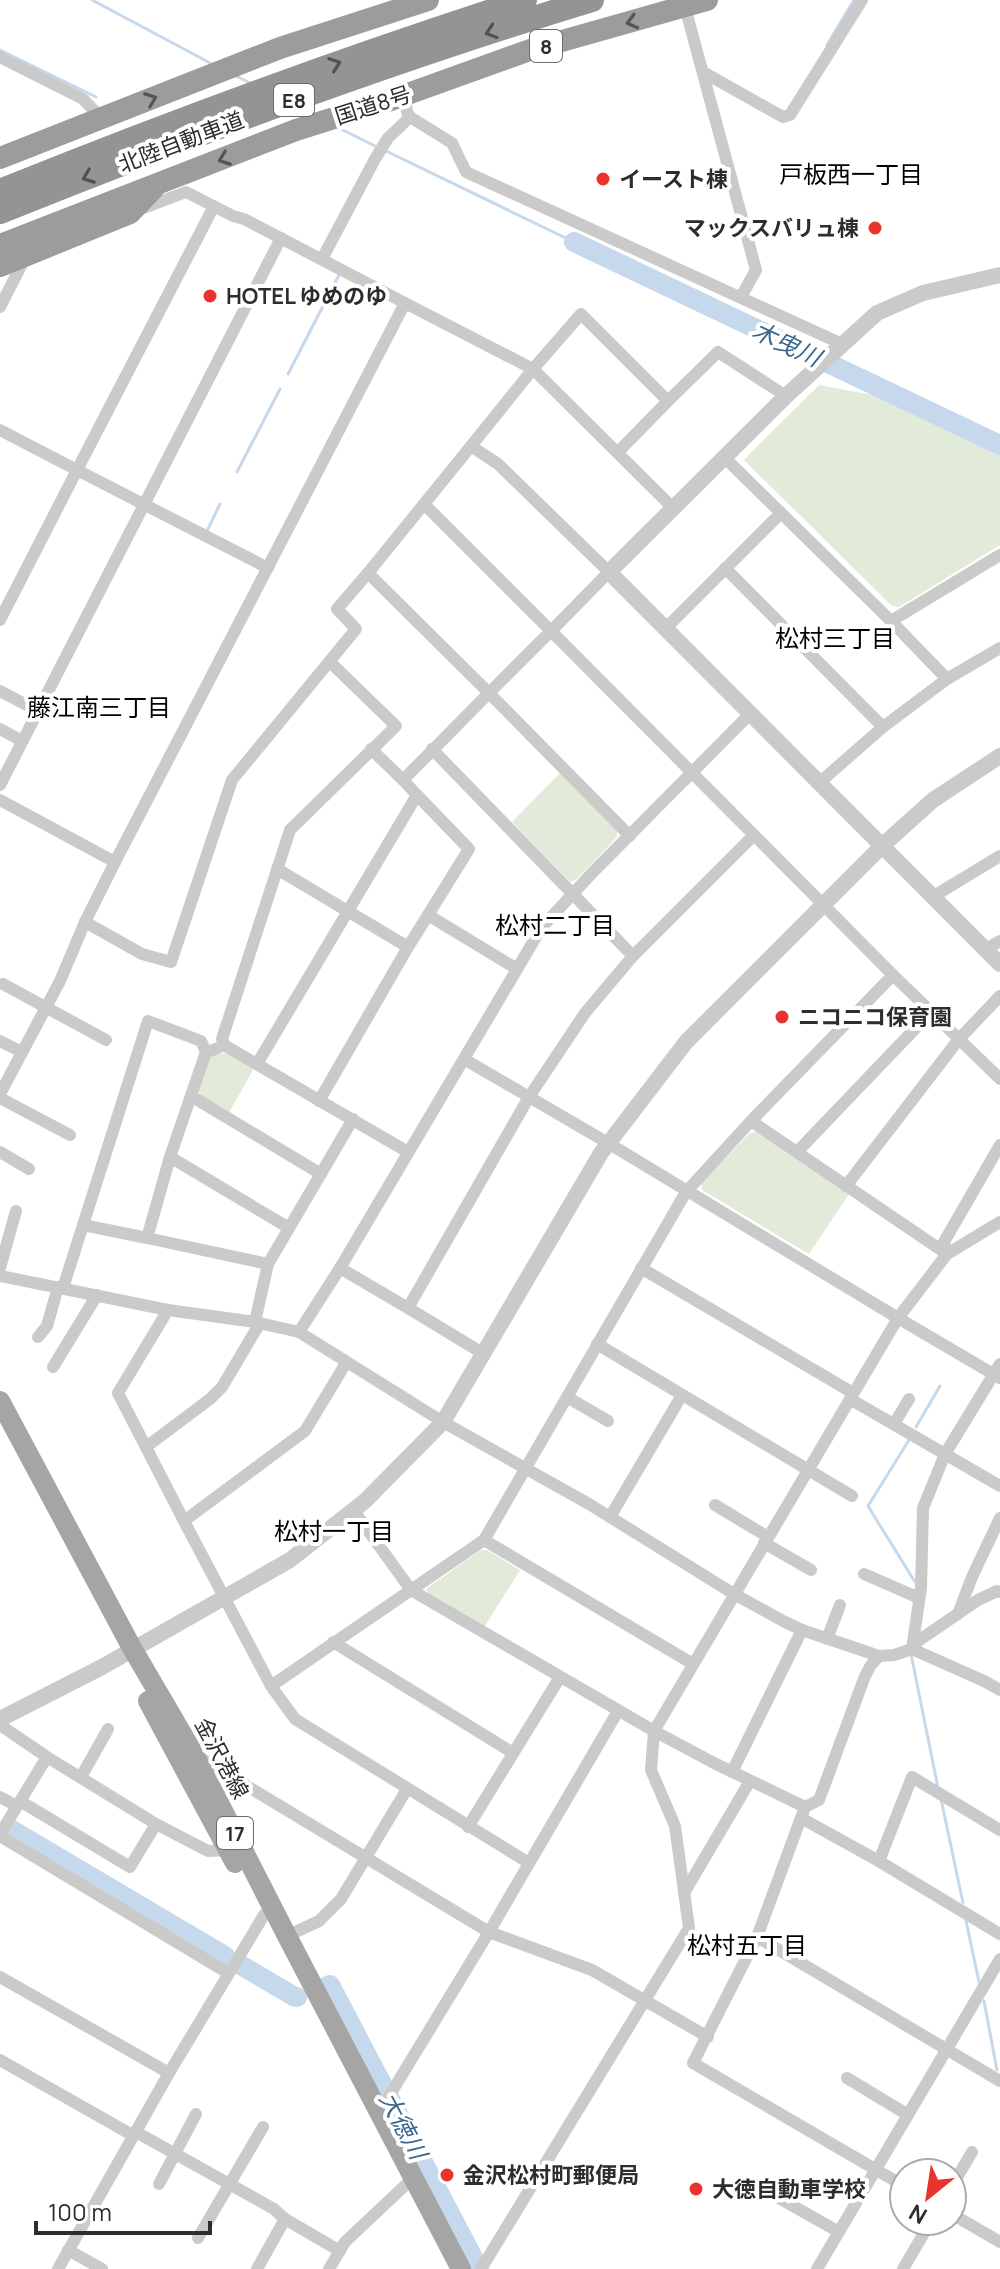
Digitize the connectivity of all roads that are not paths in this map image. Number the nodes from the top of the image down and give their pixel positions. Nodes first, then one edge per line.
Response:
1 (428, 0) edge
2 (525, 0) edge
3 (592, 0) edge
4 (707, 0) edge
5 (862, 0) edge
6 (685, 7) junction
7 (0, 57) edge
8 (703, 72) junction
9 (396, 98) junction
10 (410, 117) junction
11 (101, 118) junction
12 (0, 158) edge
13 (157, 184) junction
14 (0, 191) edge
15 (214, 206) junction
16 (0, 212) edge
17 (130, 213) junction
18 (281, 238) junction
19 (7, 251) edge
20 (322, 259) junction
21 (0, 266) edge
22 (1000, 275) edge
23 (741, 297) junction
24 (405, 303) junction
25 (0, 307) edge
26 (842, 344) junction
27 (533, 369) junction
28 (786, 396) junction
29 (668, 401) junction
30 (0, 430) edge
31 (471, 446) junction
32 (618, 452) junction
33 (725, 458) junction
34 (77, 470) junction
35 (144, 504) junction
36 (424, 504) junction
37 (674, 509) junction
38 (781, 513) junction
39 (1000, 555) edge
40 (268, 568) junction
41 (725, 568) junction
42 (609, 572) junction
43 (368, 573) junction
44 (0, 620) edge
45 (891, 621) junction
46 (666, 628) junction
47 (551, 631) junction
48 (1000, 648) edge
49 (330, 662) junction
50 (947, 679) junction
51 (0, 691) edge
52 (489, 693) junction
53 (38, 711) junction
54 (750, 714) junction
55 (883, 727) junction
56 (0, 729) edge
57 (22, 741) junction
58 (371, 749) junction
59 (432, 749) junction
60 (1000, 756) edge
61 (693, 772) junction
62 (403, 780) junction
63 (819, 783) junction
64 (0, 785) edge
65 (417, 795) junction
66 (0, 800) edge
67 (754, 835) junction
68 (630, 836) junction
69 (883, 845) junction
70 (1000, 856) edge
71 (115, 862) junction
72 (277, 869) junction
73 (572, 894) junction
74 (934, 896) junction
75 (824, 904) junction
76 (349, 910) junction
77 (428, 915) junction
78 (85, 922) junction
79 (993, 945) edge
80 (408, 947) junction
81 (633, 956) junction
82 (1000, 964) edge
83 (517, 969) junction
84 (893, 975) junction
85 (3, 984) dead end
86 (1000, 996) edge
87 (46, 1006) junction
88 (931, 1012) junction
89 (959, 1039) junction
90 (106, 1040) dead end
91 (0, 1041) edge
92 (224, 1045) junction
93 (22, 1052) junction
94 (206, 1052) junction
95 (464, 1059) junction
96 (257, 1064) junction
97 (1000, 1079) edge
98 (0, 1096) edge
99 (191, 1096) junction
100 (529, 1097) junction
101 (319, 1101) junction
102 (353, 1119) junction
103 (751, 1121) junction
104 (70, 1135) dead end
105 (608, 1143) junction
106 (1000, 1145) edge
107 (0, 1152) edge
108 (408, 1152) junction
109 (797, 1152) junction
110 (170, 1157) junction
111 (29, 1169) dead end
112 (321, 1174) junction
113 (846, 1186) junction
114 (686, 1192) junction
115 (16, 1211) dead end
116 (1000, 1222) edge
117 (83, 1225) junction
118 (289, 1228) junction
119 (147, 1238) junction
120 (947, 1254) junction
121 (268, 1264) junction
122 (0, 1268) edge
123 (340, 1268) junction
124 (641, 1268) junction
125 (0, 1276) edge
126 (60, 1287) junction
127 (97, 1295) junction
128 (408, 1308) junction
129 (168, 1310) junction
130 (898, 1318) junction
131 (258, 1322) junction
132 (299, 1332) junction
133 (38, 1337) dead end
134 (597, 1344) junction
135 (484, 1354) junction
136 (346, 1363) junction
137 (53, 1367) dead end
138 (998, 1372) edge
139 (682, 1395) junction
140 (852, 1396) junction
141 (567, 1397) junction
142 (909, 1399) dead end
143 (0, 1401) edge
144 (608, 1421) dead end
145 (0, 1422) edge
146 (443, 1422) junction
147 (894, 1424) junction
148 (146, 1447) junction
149 (945, 1454) junction
150 (526, 1468) junction
151 (808, 1470) junction
152 (1000, 1486) edge
153 (852, 1496) dead end
154 (715, 1505) dead end
155 (354, 1511) junction
156 (610, 1517) junction
157 (1000, 1518) edge
158 (184, 1521) junction
159 (484, 1540) junction
160 (766, 1540) junction
161 (811, 1570) dead end
162 (864, 1574) dead end
163 (411, 1590) junction
164 (1000, 1592) edge
165 (734, 1594) junction
166 (224, 1598) junction
167 (919, 1598) junction
168 (840, 1605) dead end
169 (958, 1614) junction
170 (802, 1630) junction
171 (827, 1639) junction
172 (333, 1642) junction
173 (912, 1649) junction
174 (127, 1652) junction
175 (879, 1656) junction
176 (693, 1664) junction
177 (560, 1677) junction
178 (271, 1686) junction
179 (1000, 1690) edge
180 (618, 1711) junction
181 (0, 1719) edge
182 (0, 1725) edge
183 (108, 1729) dead end
184 (654, 1731) junction
185 (513, 1753) junction
186 (194, 1754) junction
187 (47, 1757) junction
188 (732, 1772) junction
189 (81, 1777) junction
190 (750, 1781) junction
191 (407, 1789) junction
192 (0, 1797) edge
193 (18, 1803) junction
194 (803, 1812) junction
195 (156, 1824) junction
196 (468, 1827) junction
197 (1000, 1830) edge
198 (0, 1835) edge
199 (234, 1848) junction
200 (366, 1858) junction
201 (879, 1861) junction
202 (529, 1863) junction
203 (684, 1893) junction
204 (268, 1911) junction
205 (489, 1932) junction
206 (1000, 1934) edge
207 (287, 1936) junction
208 (757, 1937) junction
209 (1000, 1959) edge
210 (228, 1973) junction
211 (0, 1977) edge
212 (646, 2000) junction
213 (708, 2037) junction
214 (947, 2049) junction
215 (0, 2060) edge
216 (169, 2073) junction
217 (847, 2078) dead end
218 (1000, 2081) edge
219 (383, 2106) junction
220 (196, 2114) dead end
221 (908, 2115) junction
222 (263, 2127) dead end
223 (135, 2134) junction
224 (972, 2152) dead end
225 (174, 2154) junction
226 (968, 2159) edge
227 (876, 2170) junction
228 (888, 2177) edge
229 (410, 2181) junction
230 (159, 2184) dead end
231 (230, 2185) junction
232 (779, 2198) dead end
233 (285, 2219) junction
234 (968, 2223) edge
235 (839, 2232) junction
236 (922, 2237) edge
237 (198, 2238) dead end
238 (1000, 2242) edge
239 (68, 2250) junction
240 (340, 2251) junction
241 (482, 2267) edge
242 (58, 2269) edge
243 (102, 2269) edge
244 (257, 2269) edge
245 (329, 2269) edge
246 (451, 2269) edge
247 (461, 2269) edge
248 (817, 2269) edge
249 (903, 2269) edge

11 -> 1 highway
14 -> 2 highway, 北陸自動車道 / E8
3 -> 16 highway, 北陸自動車道 / E8
4 - 6 highway, 国道8号 / 8
5 - 8 street
6 - 8 street
6 -> 9 highway, 国道8号 / 8
7 - 11 street
8 - 23 street
9 - 10 street
9 -> 13 highway, 国道8号 / 8
10 - 20 street
10 - 23 street
11 - 12 highway
13 - 17 highway
13 - 19 highway, 国道8号 / 8
15 - 17 street
15 - 18 street
15 - 34 street
17 - 19 highway
18 - 20 street
18 - 35 street
19 - 21 highway
19 - 25 street
20 - 24 street
22 - 26 street
23 - 26 street
24 - 27 street
24 - 40 street
26 - 28 street
27 - 29 street
27 - 31 street
27 - 32 street
28 - 29 street
28 - 33 street
29 - 32 street
30 - 34 street
31 - 36 street
31 - 42 street
32 - 37 street
33 - 37 street
33 - 38 street
34 - 35 street
34 - 44 street
35 - 40 street
35 - 53 street
36 - 43 street
36 - 47 street
37 - 42 street
38 - 41 street
38 - 45 street
39 - 45 street
40 - 71 street
41 - 46 street
41 - 55 street
42 - 46 street
42 - 47 street
43 - 49 street
43 - 52 street
45 - 50 street
46 - 54 street
47 - 52 street
47 - 61 street
48 - 50 street
49 - 58 street
49 - 78 street
50 - 55 street
51 - 53 street
52 - 59 street
52 - 68 street
53 - 57 street
54 - 61 street
54 - 63 street
55 - 63 street
56 - 57 street
57 - 64 street
58 - 62 street
58 - 72 street
59 - 62 street
59 - 73 street
60 - 69 street
61 - 67 street
61 - 68 street
62 - 65 street
63 - 69 street
65 - 76 street
65 - 77 street
66 - 71 street
67 - 75 street
67 - 81 street
68 - 73 street
69 - 74 street
69 - 75 street
70 - 74 street
71 - 78 street
72 - 76 street
72 - 92 street
73 - 81 street
73 - 83 street
74 - 79 street
75 - 84 street
75 - 105 street
76 - 80 street
76 - 96 street
77 - 80 street
77 - 83 street
78 - 87 street
79 - 82 street
80 - 101 street
81 - 100 street
83 - 95 street
84 - 88 street
84 - 103 street
85 - 87 street
86 - 89 street
87 - 90 street
87 - 93 street
88 - 89 street
88 - 109 street
89 - 97 street
89 - 113 street
91 - 93 street
92 - 94 street
92 - 96 street
93 - 98 street
94 - 99 street
94 - 117 street
95 - 100 street
95 - 108 street
96 - 101 street
98 - 104 street
99 - 110 street
99 - 112 street
100 - 105 street
100 - 128 street
101 - 102 street
102 - 108 street
102 - 112 street
103 - 109 street
103 - 114 street
105 - 114 street
105 - 135 street
106 - 120 street
107 - 111 street
108 - 123 street
109 - 113 street
110 - 118 street
110 - 119 street
112 - 118 street
113 - 120 street
114 - 124 street
114 - 130 street
115 - 122 street
116 - 120 street
117 - 119 street
117 - 126 street
118 - 121 street
119 - 121 street
120 - 130 street
121 - 131 street
123 - 128 street
123 - 132 street
124 - 134 street
124 - 140 street
125 - 126 street
126 - 127 street
126 - 133 street
127 - 129 street
127 - 137 street
128 - 135 street
129 - 131 street
129 - 148 street
130 - 138 street
130 - 140 street
131 - 132 street
131 - 148 street
132 - 136 street
134 - 139 street
134 - 141 street
135 - 146 street
136 - 146 street
136 - 158 street
138 - 149 street
139 - 151 street
139 - 156 street
140 - 147 street
140 - 151 street
141 - 144 street
141 - 150 street
142 - 147 street
143 - 174 main road, 金沢港線 / 17
145 - 174 main road, 金沢港線 / 17
146 - 150 street
146 - 155 street
147 - 149 street
148 - 158 street
149 - 152 street
149 - 167 street
150 - 156 street
150 - 159 street
151 - 153 street
151 - 160 street
154 - 160 street
155 - 163 street
155 - 166 street
156 - 165 street
157 - 169 street
158 - 166 street
159 - 163 street
159 - 176 street
160 - 161 street
160 - 165 street
162 - 167 street
163 - 172 street
163 - 177 street
164 - 169 street
165 - 170 street
165 - 176 street
166 - 174 street
166 - 178 street
167 - 173 street
168 - 171 street
169 - 173 street
170 - 171 street
170 - 188 street
171 - 175 street
172 - 178 street
172 - 185 street
173 - 175 street
173 - 179 street
174 - 181 street
174 - 186 main road, 金沢港線 / 17
174 - 199 main road, 金沢港線 / 17
175 - 194 street
176 - 184 street
177 - 180 street
177 - 185 street
178 - 191 street
180 - 184 street
180 - 202 street
182 - 187 street
183 - 189 street
184 - 188 street
184 - 203 street
185 - 196 street
186 - 199 main road, 金沢港線 / 17
186 - 200 street
187 - 189 street
187 - 193 street
188 - 190 street
189 - 195 street
190 - 194 street
190 - 203 street
191 - 196 street
191 - 200 street
192 - 193 street
193 - 195 street
193 - 198 street
194 - 201 street
194 - 208 street
195 - 199 street
196 - 202 street
197 - 201 street
198 - 210 street
199 - 204 main road, 金沢港線 / 17
200 - 205 street
200 - 207 street
201 - 206 street
202 - 205 street
203 - 212 street
204 - 207 main road, 金沢港線 / 17
204 - 210 street
204 - 219 main road, 金沢港線 / 17
205 - 212 street
205 - 219 street
207 - 219 main road, 金沢港線 / 17
208 - 213 street
208 - 214 street
209 - 214 street
210 - 216 street
211 - 216 street
212 - 213 street
212 - 241 street
213 - 227 street
214 - 218 street
214 - 221 street
215 - 223 street
216 - 223 street
217 - 221 street
219 - 229 main road, 金沢港線 / 17
220 - 225 street
221 - 227 street
222 - 231 street
223 - 225 street
223 - 239 street
224 - 226 street
225 - 230 street
225 - 231 street
227 - 228 street
227 - 235 street
229 - 240 street
229 - 246 main road, 金沢港線 / 17
229 - 247 main road, 金沢港線 / 17
231 - 233 street
231 - 237 street
232 - 235 street
233 - 240 street
233 - 244 street
234 - 238 street
235 - 248 street
236 - 249 street
239 - 242 street
239 - 243 street
240 - 245 street

